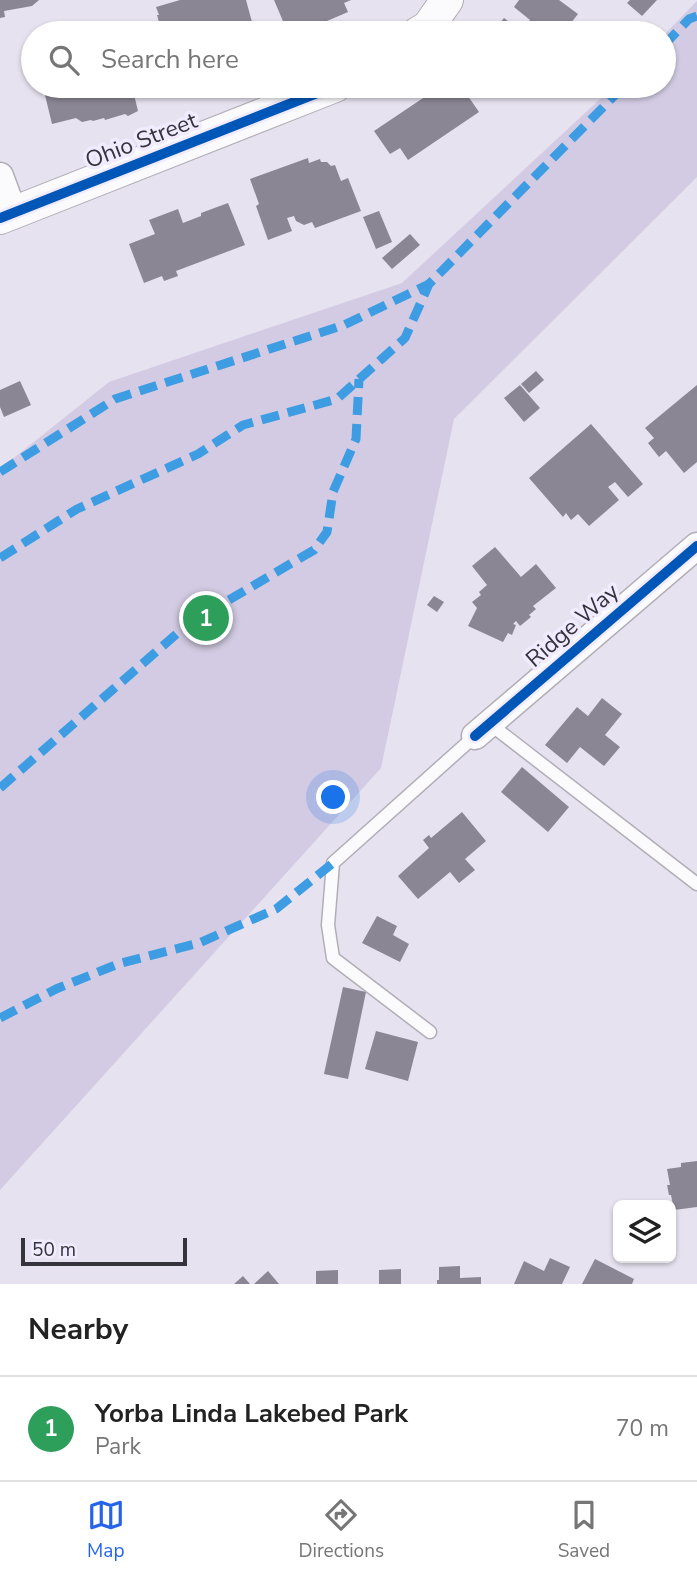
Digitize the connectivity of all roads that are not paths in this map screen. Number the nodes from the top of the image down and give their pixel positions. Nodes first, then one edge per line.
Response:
1 (447, 0) edge
2 (432, 21) edge
3 (304, 98) edge
4 (0, 176) edge
5 (7, 215) edge
6 (697, 546) edge
7 (482, 730) junction
8 (697, 884) edge
9 (430, 1032) dead end

1 - 2 street
3 - 5 street, Ohio Street
4 - 5 street
6 - 7 street, Ridge Way
7 - 8 lane
7 - 9 lane

